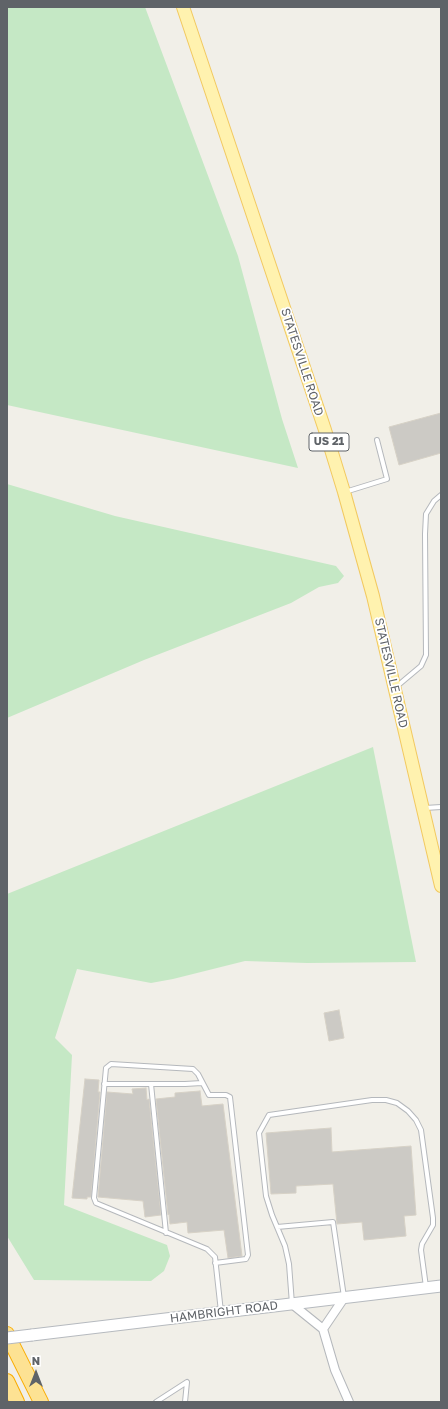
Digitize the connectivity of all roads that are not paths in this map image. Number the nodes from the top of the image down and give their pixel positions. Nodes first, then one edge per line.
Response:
1 (183, 7) edge
2 (377, 440) dead end
3 (344, 492) junction
4 (441, 495) edge
5 (395, 688) junction
6 (441, 807) edge
7 (423, 808) junction
8 (441, 886) edge
9 (202, 1082) junction
10 (104, 1084) junction
11 (151, 1084) junction
12 (277, 1227) junction
13 (166, 1233) junction
14 (215, 1263) junction
15 (441, 1286) edge
16 (426, 1288) junction
17 (344, 1298) junction
18 (292, 1304) junction
19 (221, 1313) junction
20 (323, 1329) junction
21 (7, 1334) edge
22 (7, 1338) edge
23 (7, 1381) edge
24 (17, 1402) edge
25 (41, 1402) edge
26 (156, 1402) edge
27 (185, 1402) edge
28 (349, 1402) edge

1 - 3 main road, STATESVILLE ROAD / US 21
2 - 3 lane
3 - 5 main road, STATESVILLE ROAD / US 21
4 - 5 lane
5 - 7 main road, STATESVILLE ROAD / US 21
6 - 7 lane
7 - 8 main road, STATESVILLE ROAD / US 21
9 - 10 lane
9 - 11 lane
9 - 14 lane
10 - 11 lane
10 - 13 lane
11 - 13 lane
12 - 16 lane
12 - 17 lane
12 - 18 lane
13 - 14 lane
14 - 19 lane
15 - 16 main road, HAMBRIGHT ROAD
16 - 17 main road, HAMBRIGHT ROAD
17 - 18 main road, HAMBRIGHT ROAD
17 - 20 street
18 - 19 main road, HAMBRIGHT ROAD
18 - 20 street
19 - 22 main road, HAMBRIGHT ROAD, bridge
20 - 28 street
21 - 25 highway
23 - 24 highway
26 - 27 lane

